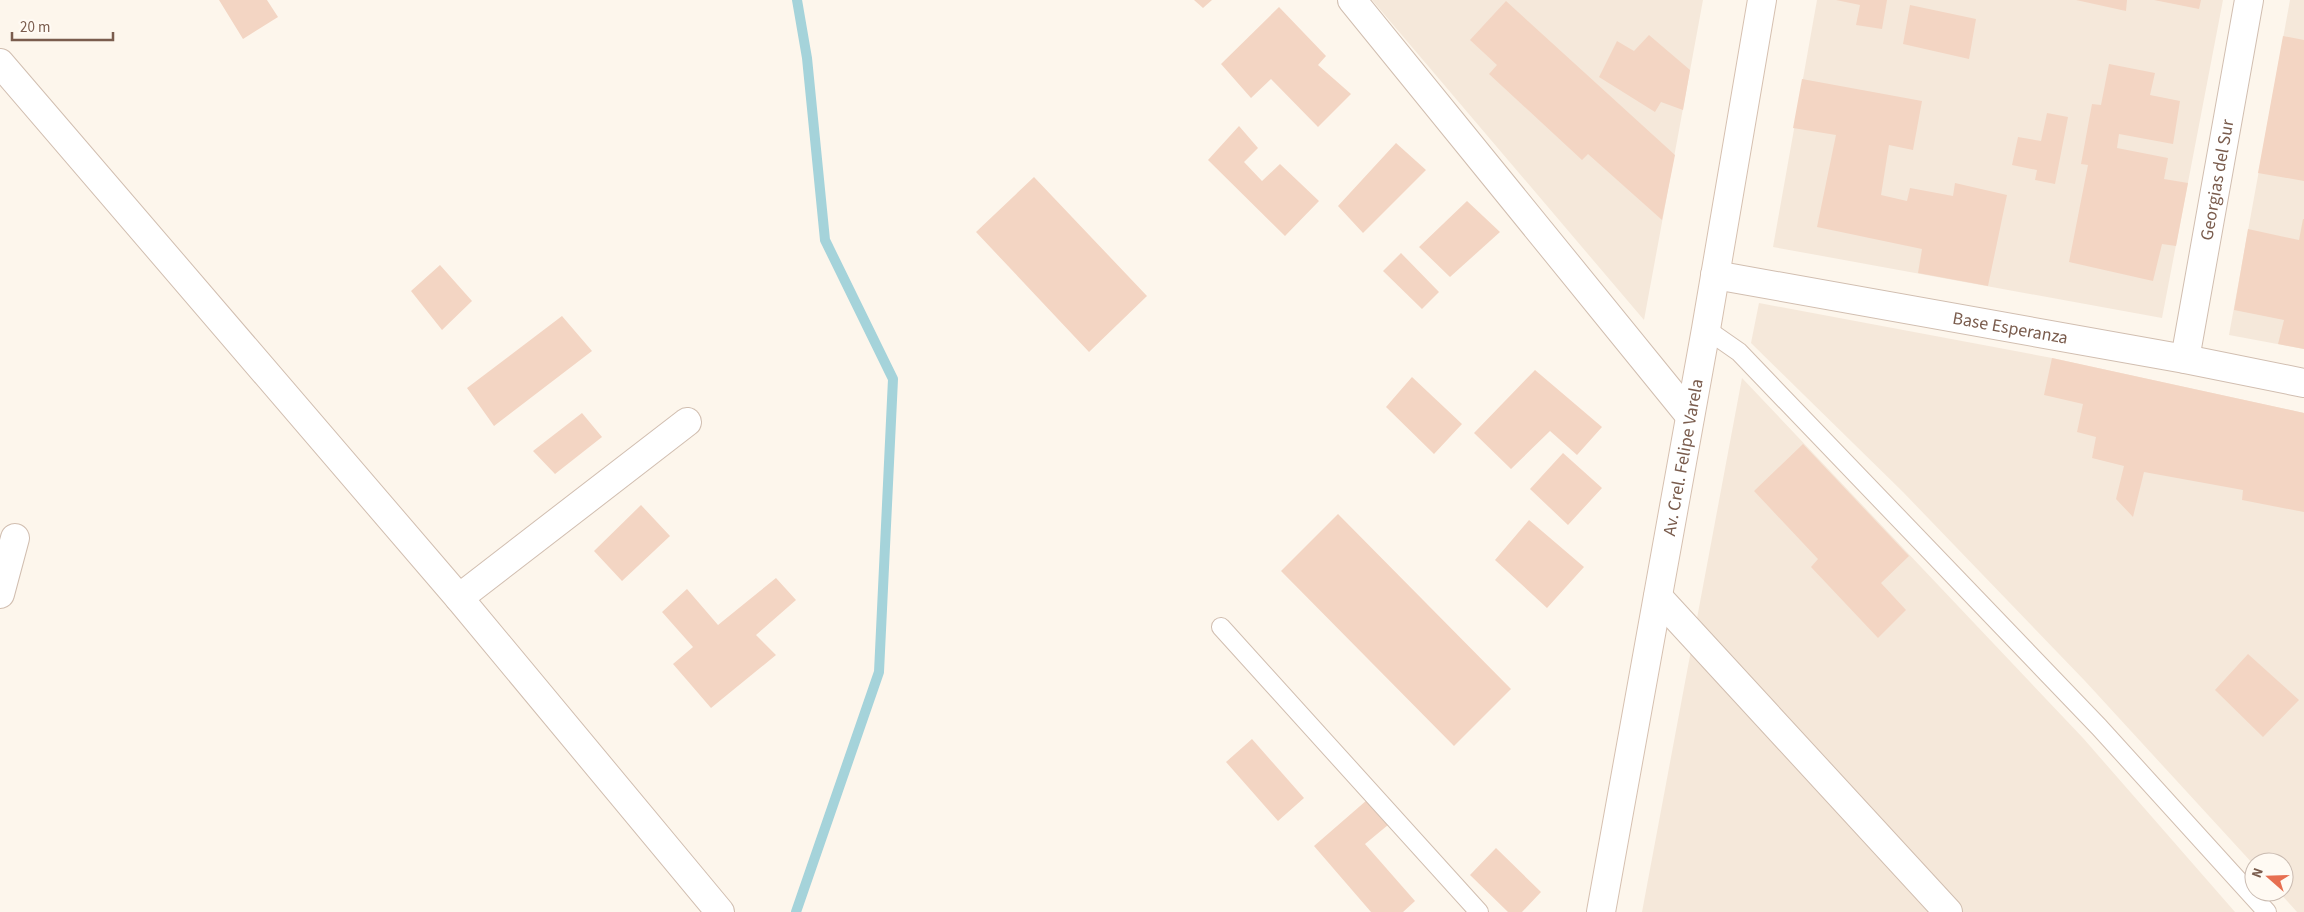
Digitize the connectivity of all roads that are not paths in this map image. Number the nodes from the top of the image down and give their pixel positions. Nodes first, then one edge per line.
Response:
1 (1352, 0) edge
2 (1762, 0) edge
3 (2249, 0) edge
4 (0, 63) edge
5 (1715, 275) junction
6 (1706, 329) junction
7 (2185, 360) junction
8 (2304, 383) edge
9 (1690, 416) junction
10 (687, 422) dead end
11 (15, 538) dead end
12 (0, 594) edge
13 (1658, 597) junction
14 (460, 598) junction
15 (1221, 627) dead end
16 (720, 912) edge
17 (1479, 912) edge
18 (1601, 912) edge
19 (1948, 912) edge
20 (2267, 912) edge

1 - 9 street
2 - 5 street, Av. Crel. Felipe Varela
3 - 7 street, Georgias del Sur
4 - 14 street
5 - 6 street, Av. Crel. Felipe Varela
5 - 7 street, Base Esperanza
6 - 9 street, Av. Crel. Felipe Varela
6 - 20 lane
7 - 8 street, Base Esperanza
9 - 13 street, Av. Crel. Felipe Varela
10 - 14 street
11 - 12 street
13 - 18 street, Av. Crel. Felipe Varela
13 - 19 street
14 - 16 street
15 - 17 lane

